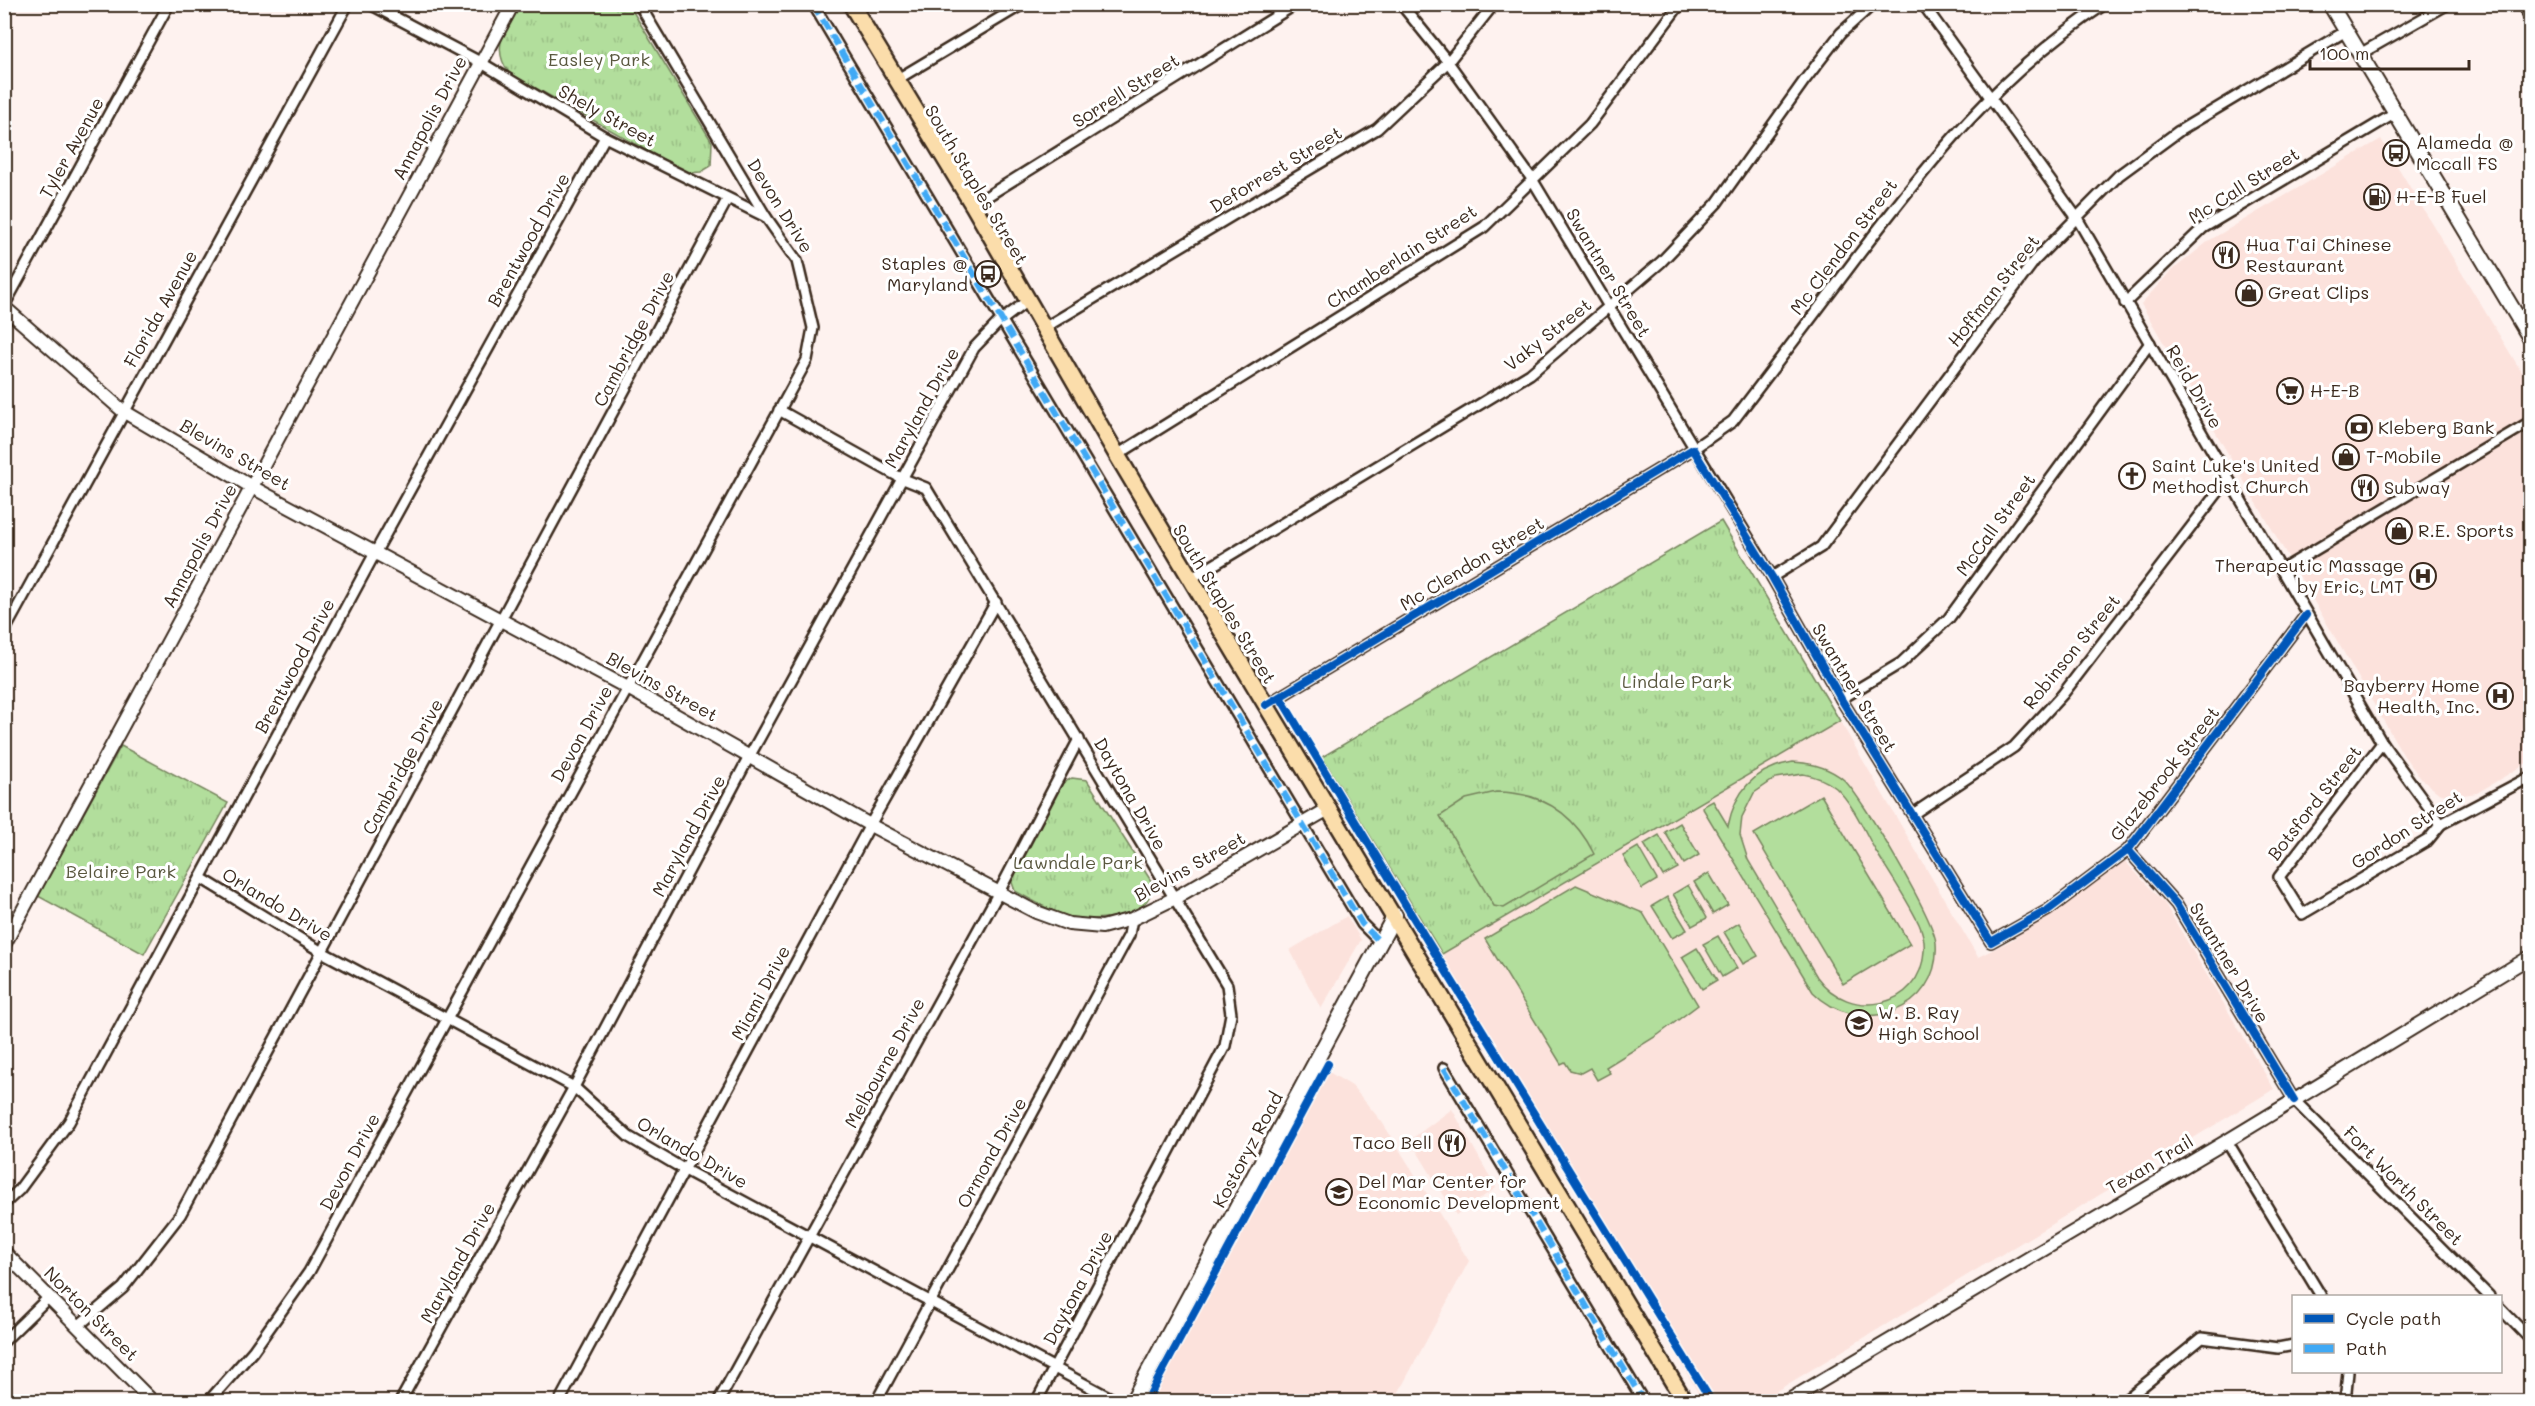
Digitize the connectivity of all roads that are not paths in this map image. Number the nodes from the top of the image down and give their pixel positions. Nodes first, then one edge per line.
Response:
1 (169, 4) edge
2 (348, 4) edge
3 (370, 4) edge
4 (513, 4) edge
5 (639, 4) edge
6 (813, 4) edge
7 (851, 4) edge
8 (1023, 4) edge
9 (1296, 4) edge
10 (1401, 4) edge
11 (1494, 4) edge
12 (1680, 4) edge
13 (1873, 4) edge
14 (1923, 4) edge
15 (2105, 4) edge
16 (2330, 4) edge
17 (2448, 4) edge
18 (2522, 4) edge
19 (2530, 18) edge
20 (2346, 31) junction
21 (2360, 54) junction
22 (480, 62) junction
23 (1448, 62) junction
24 (896, 80) junction
25 (1990, 97) junction
26 (2394, 114) junction
27 (605, 137) junction
28 (1532, 179) junction
29 (727, 200) junction
30 (973, 205) junction
31 (766, 218) junction
32 (2077, 218) junction
33 (1027, 301) junction
34 (2125, 303) junction
35 (4, 307) edge
36 (1610, 307) junction
37 (1002, 320) junction
38 (1044, 328) junction
39 (2530, 338) edge
40 (2150, 343) junction
41 (779, 410) junction
42 (123, 411) junction
43 (2530, 422) edge
44 (1693, 449) junction
45 (1117, 455) junction
46 (901, 478) junction
47 (2228, 479) junction
48 (252, 487) junction
49 (375, 554) junction
50 (2283, 569) junction
51 (1772, 577) junction
52 (1192, 578) junction
53 (996, 602) junction
54 (2306, 615) junction
55 (501, 619) junction
56 (4, 632) edge
57 (626, 687) junction
58 (1841, 699) junction
59 (1266, 705) junction
60 (1079, 740) junction
61 (2382, 743) junction
62 (750, 757) junction
63 (2530, 777) edge
64 (1330, 808) junction
65 (1913, 814) junction
66 (1302, 824) junction
67 (2441, 824) junction
68 (870, 825) junction
69 (2127, 850) junction
70 (201, 878) junction
71 (999, 892) junction
72 (1173, 900) junction
73 (2302, 914) joint
74 (1395, 915) junction
75 (1132, 919) junction
76 (1380, 942) junction
77 (1991, 942) joint
78 (4, 945) edge
79 (322, 952) junction
80 (2530, 957) edge
81 (446, 1019) junction
82 (1444, 1068) dead end
83 (574, 1087) junction
84 (2294, 1100) junction
85 (2227, 1141) junction
86 (685, 1170) junction
87 (4, 1204) edge
88 (807, 1236) junction
89 (4, 1252) edge
90 (2320, 1295) edge
91 (2488, 1295) edge
92 (49, 1297) junction
93 (931, 1300) junction
94 (2502, 1310) edge
95 (78, 1326) junction
96 (2530, 1339) edge
97 (4, 1341) edge
98 (2292, 1345) edge
99 (1054, 1369) junction
100 (2348, 1373) edge
101 (148, 1400) edge
102 (208, 1401) edge
103 (400, 1401) edge
104 (559, 1401) edge
105 (718, 1401) edge
106 (876, 1401) edge
107 (1036, 1401) edge
108 (1118, 1401) edge
109 (1132, 1401) edge
110 (1644, 1401) edge
111 (1685, 1401) edge
112 (1786, 1401) edge
113 (2123, 1401) edge
114 (2345, 1401) edge

1 - 35 street, Tyler Avenue
2 - 42 street, Florida Avenue
3 - 22 street, Shely Street
4 - 22 street, Annapolis Drive
5 - 31 street, Devon Drive
6 - 37 street
7 - 24 main road, South Staples Street
8 - 24 street
9 - 30 street, Sorrell Street
10 - 23 street, Swantner Street
11 - 23 street, Deforrest Street
12 - 28 street, Chamberlain Street
13 - 36 street, Vaky Street
14 - 25 street, Reid Drive
15 - 25 street, Mc Clendon Street
16 - 20 main road
17 - 21 street
18 - 19 street
20 - 21 main road
20 - 32 street, Hoffman Street
21 - 26 main road
22 - 27 street, Shely Street
22 - 48 street, Annapolis Drive
23 - 28 street, Swantner Street
23 - 38 street, Deforrest Street
24 - 30 main road, South Staples Street
25 - 32 street, Reid Drive
25 - 44 street, Mc Clendon Street
26 - 34 street, Mc Call Street
26 - 39 main road
27 - 29 street, Shely Street
27 - 49 street, Brentwood Drive
28 - 36 street, Swantner Street
28 - 45 street, Chamberlain Street
29 - 31 street, Shely Street
29 - 55 street, Cambridge Drive
30 - 33 main road, South Staples Street
31 - 41 street, Devon Drive
32 - 34 street, Reid Drive
32 - 51 street, Hoffman Street
33 - 37 street, Maryland Drive
33 - 38 main road, South Staples Street
34 - 40 street, Reid Drive
35 - 42 street, Blevins Street
36 - 44 street, Swantner Street
36 - 52 street, Vaky Street
37 - 46 street, Maryland Drive
37 - 66 street
38 - 45 main road, South Staples Street
40 - 47 street, Reid Drive
40 - 58 street, McCall Street
41 - 46 street, Daytona Drive
41 - 57 street, Devon Drive
42 - 48 street, Blevins Street
42 - 56 street, Florida Avenue
43 - 50 street
44 - 51 street, Swantner Street
44 - 59 street, Mc Clendon Street
45 - 52 main road, South Staples Street
46 - 53 street, Daytona Drive
46 - 62 street, Maryland Drive
47 - 50 street, Reid Drive
47 - 65 street, Robinson Street
48 - 49 street, Blevins Street
48 - 78 street, Annapolis Drive
49 - 55 street, Blevins Street
49 - 70 street, Brentwood Drive
50 - 54 street, Reid Drive
51 - 58 street, Swantner Street
52 - 59 main road, South Staples Street
53 - 60 street, Daytona Drive
53 - 68 street, Miami Drive
54 - 61 street, Reid Drive
54 - 69 street, Glazebrook Street
55 - 57 street, Blevins Street
55 - 79 street, Cambridge Drive
57 - 62 street, Blevins Street
57 - 81 street, Devon Drive
58 - 65 street, Swantner Street
59 - 64 main road, South Staples Street
60 - 71 street, Melbourne Drive
60 - 72 street, Daytona Drive
61 - 67 street, Reid Drive
61 - 73 street, Botsford Street
62 - 68 street, Blevins Street
62 - 83 street, Maryland Drive
63 - 67 street, Gordon Street
64 - 66 street, Blevins Street
64 - 74 main road, South Staples Street
65 - 77 street, Swantner Street
66 - 72 street, Blevins Street
66 - 76 street
67 - 73 street, Gordon Street
68 - 71 street, Blevins Street
68 - 86 street, Miami Drive
69 - 77 street, Glazebrook Street
69 - 84 street, Swantner Drive
70 - 79 street, Orlando Drive
70 - 87 street, Brentwood Drive
71 - 75 street, Blevins Street
71 - 88 street, Melbourne Drive
72 - 75 street, Blevins Street
72 - 99 street, Daytona Drive
74 - 76 main road, Kostoryz Road
74 - 111 main road, South Staples Street
75 - 93 street, Ormond Drive
76 - 109 main road, Kostoryz Road
79 - 81 street, Orlando Drive
79 - 95 street, Cambridge Drive
80 - 84 street, Texan Trail
81 - 83 street, Orlando Drive
81 - 102 street, Devon Drive
82 - 110 street
83 - 86 street, Orlando Drive
83 - 103 street, Maryland Drive
84 - 85 street, Texan Trail
84 - 91 street, Fort Worth Street
85 - 90 street
85 - 112 street, Texan Trail
86 - 88 street, Orlando Drive
86 - 104 street, Miami Drive
88 - 93 street, Orlando Drive
88 - 105 street, Melbourne Drive
89 - 92 street, Norton Street
92 - 95 street, Norton Street
92 - 97 street
93 - 99 street, Orlando Drive
93 - 106 street, Ormond Drive
94 - 96 street
95 - 101 street, Norton Street
98 - 113 street
99 - 107 street, Daytona Drive
99 - 108 street, Orlando Drive
100 - 114 street

